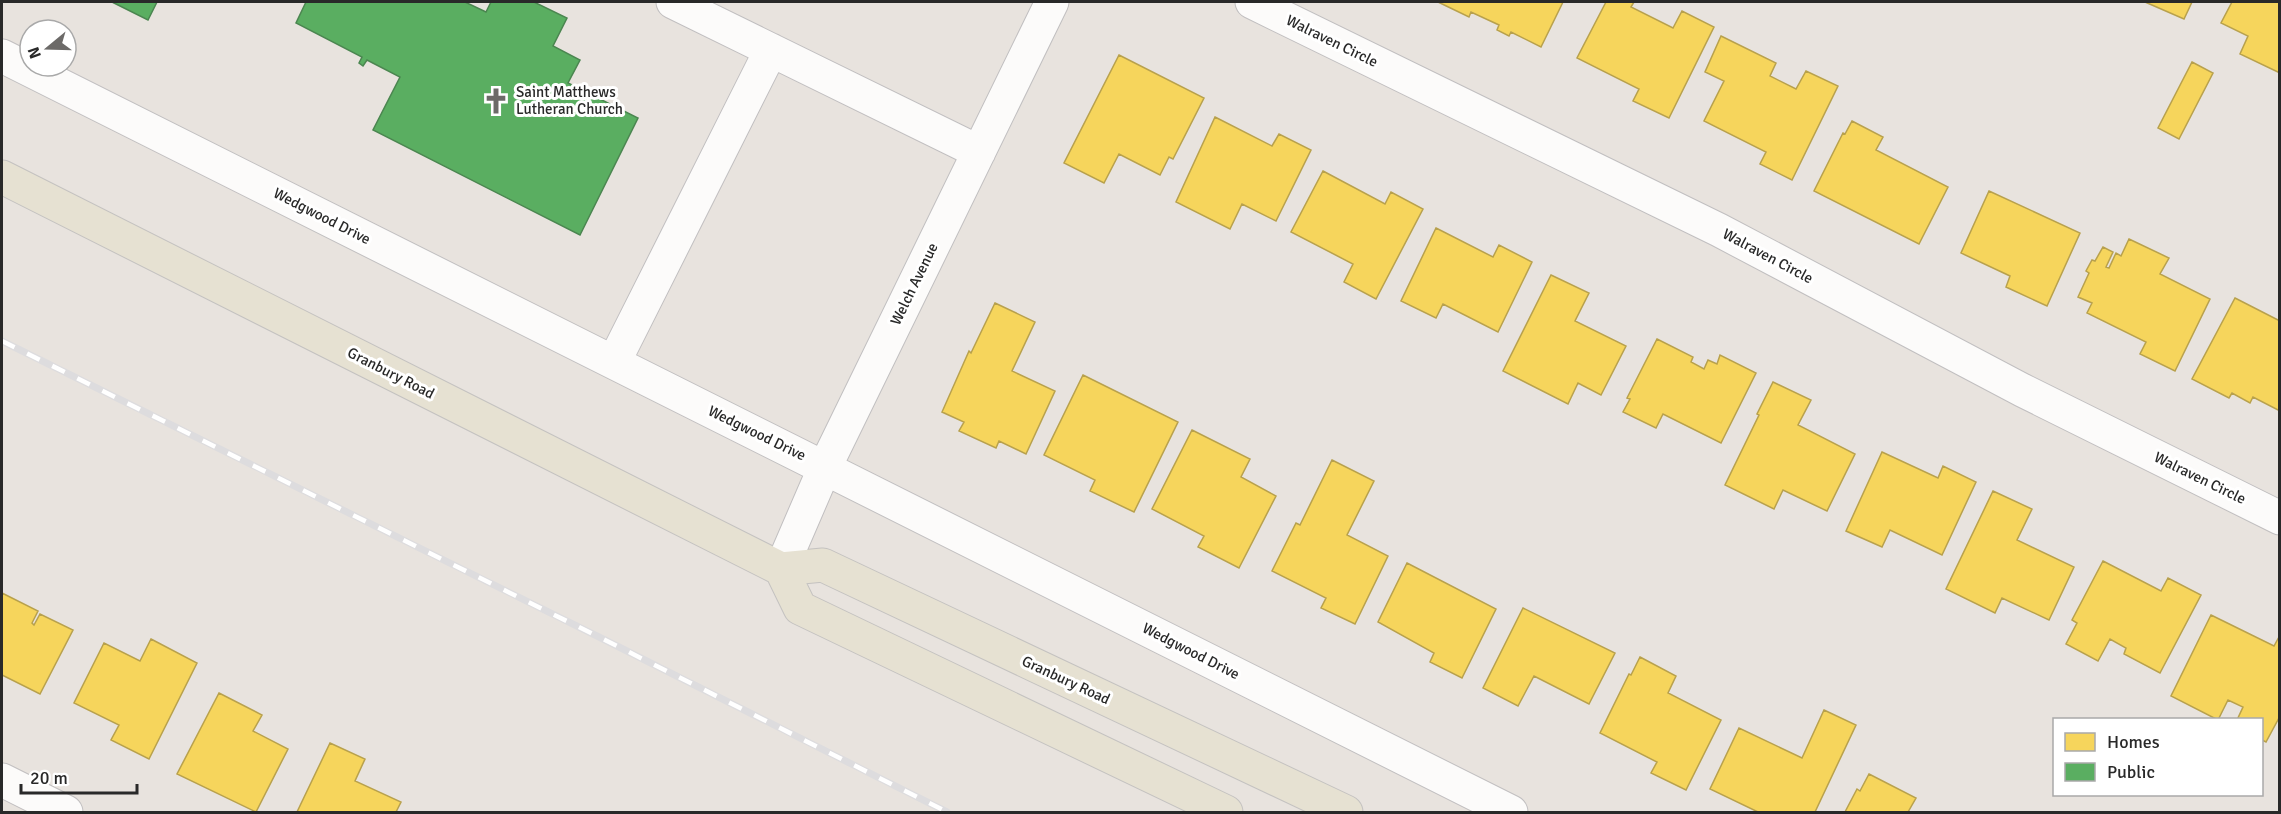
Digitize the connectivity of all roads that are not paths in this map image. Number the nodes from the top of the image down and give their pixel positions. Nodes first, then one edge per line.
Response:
1 (673, 2) edge
2 (1052, 2) edge
3 (1251, 2) edge
4 (771, 50) junction
5 (2, 56) edge
6 (979, 152) junction
7 (2, 177) edge
8 (614, 362) junction
9 (825, 467) junction
10 (2280, 518) edge
11 (781, 569) junction
12 (2, 780) edge
13 (62, 812) edge
14 (1226, 813) edge
15 (1346, 813) edge
16 (1511, 813) edge

1 - 4 street
2 - 6 street, Welch Avenue
3 - 10 street, Walraven Circle
4 - 6 street
4 - 8 street
5 - 8 street, Wedgwood Drive
6 - 9 street, Welch Avenue
7 - 11 main road, Granbury Road
8 - 9 street, Wedgwood Drive
9 - 11 street, Welch Avenue
9 - 16 street, Wedgwood Drive
11 - 14 main road
11 - 15 main road, Granbury Road
12 - 13 street

